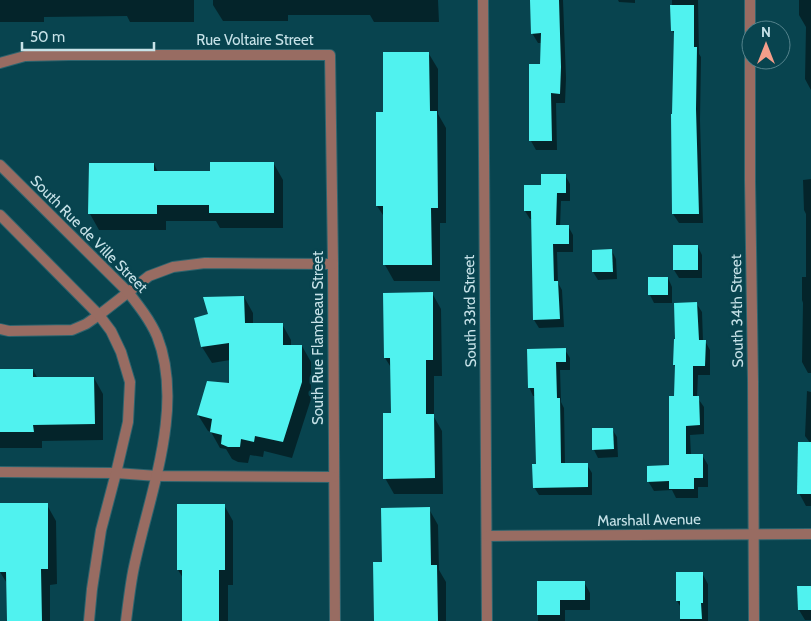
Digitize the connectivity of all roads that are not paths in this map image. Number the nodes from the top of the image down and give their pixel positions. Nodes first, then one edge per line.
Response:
1 (483, 0) edge
2 (750, 0) edge
3 (330, 55) joint
4 (0, 63) edge
5 (0, 165) edge
6 (0, 215) edge
7 (333, 264) junction
8 (128, 292) junction
9 (98, 315) junction
10 (0, 329) edge
11 (0, 472) edge
12 (116, 473) junction
13 (157, 476) junction
14 (334, 477) junction
15 (753, 534) junction
16 (811, 534) edge
17 (487, 536) junction
18 (89, 621) edge
19 (126, 621) edge
20 (335, 621) edge
21 (487, 621) edge
22 (754, 621) edge

1 - 17 street, South 33rd Street
2 - 15 street, South 34th Street
3 - 4 street, Rue Voltaire Street
3 - 7 street, South Rue Flambeau Street
5 - 8 street, South Rue de Ville Street
6 - 9 street
7 - 8 street
7 - 14 street, South Rue Flambeau Street
8 - 9 street
8 - 13 street, South Rue de Ville Street
9 - 10 street
9 - 12 street
11 - 12 street
12 - 13 street
12 - 18 street
13 - 14 street
13 - 19 street, South Rue de Ville Street
14 - 20 street, South Rue Flambeau Street
15 - 16 street, Marshall Avenue
15 - 17 street, Marshall Avenue
15 - 22 street, South 34th Street
17 - 21 street, South 33rd Street

